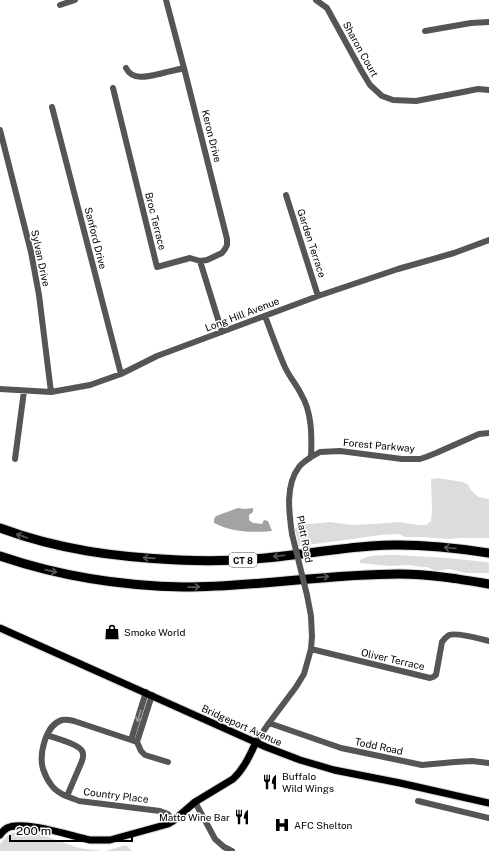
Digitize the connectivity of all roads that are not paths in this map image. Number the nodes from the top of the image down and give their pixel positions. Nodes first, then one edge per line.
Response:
1 (75, 0) edge
2 (166, 0) edge
3 (316, 0) edge
4 (60, 5) dead end
5 (489, 22) edge
6 (426, 31) dead end
7 (126, 68) dead end
8 (184, 68) junction
9 (113, 88) dead end
10 (489, 90) edge
11 (52, 107) dead end
12 (0, 130) edge
13 (286, 196) dead end
14 (489, 240) edge
15 (200, 261) junction
16 (318, 296) junction
17 (265, 316) junction
18 (222, 332) junction
19 (120, 374) junction
20 (0, 389) edge
21 (24, 391) junction
22 (51, 392) junction
23 (489, 433) edge
24 (311, 457) junction
25 (15, 459) dead end
26 (0, 528) edge
27 (489, 553) edge
28 (0, 556) edge
29 (489, 584) edge
30 (0, 628) edge
31 (489, 641) edge
32 (311, 649) junction
33 (149, 694) junction
34 (269, 723) junction
35 (47, 735) junction
36 (134, 741) junction
37 (256, 742) junction
38 (168, 762) dead end
39 (489, 763) edge
40 (67, 796) junction
41 (418, 801) dead end
42 (195, 802) junction
43 (489, 803) edge
44 (489, 818) edge
45 (170, 823) junction
46 (0, 834) edge
47 (232, 851) edge

1 - 4 street
2 - 8 street, Keron Drive
3 - 10 street, Sharon Court
5 - 6 street
7 - 8 street
8 - 15 street, Keron Drive
9 - 15 street, Broc Terrace
11 - 19 street, Sanford Drive
12 - 22 street, Sylvan Drive
13 - 16 street, Garden Terrace
14 - 16 street, Long Hill Avenue
15 - 18 street
16 - 17 street, Long Hill Avenue
17 - 18 street, Long Hill Avenue
17 - 24 street
18 - 19 street, Long Hill Avenue
19 - 22 street, Long Hill Avenue
20 - 21 street, Long Hill Avenue
21 - 22 street, Long Hill Avenue
21 - 25 street
23 - 24 street, Forest Parkway
24 - 32 street, Platt Road, bridge
27 -> 26 highway, CT 8
28 -> 29 highway
30 - 33 main road, Bridgeport Avenue
31 - 32 street, Oliver Terrace
32 - 34 street, Platt Road
33 - 36 street
33 - 37 main road, Bridgeport Avenue
34 - 37 street, Platt Road
34 - 39 street, Todd Road
35 - 36 street
35 - 40 street, Country Place
35 - 40 street, Country Place
36 - 38 street
37 - 42 main road
37 - 43 main road, Bridgeport Avenue
40 - 45 street, Country Place
41 - 44 street
42 - 45 main road
42 - 47 street
45 - 46 main road

